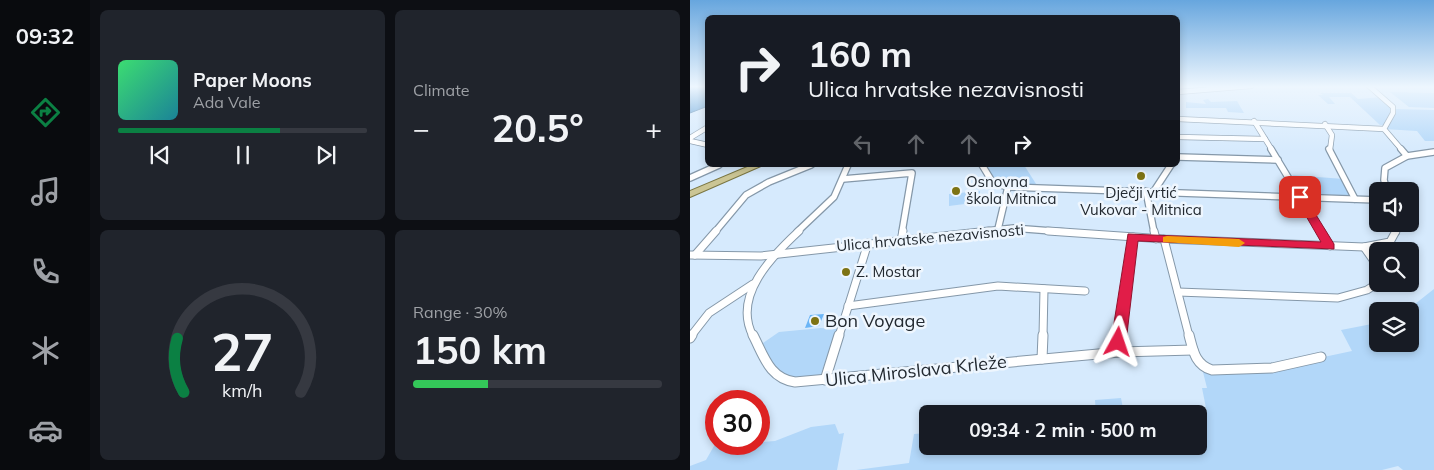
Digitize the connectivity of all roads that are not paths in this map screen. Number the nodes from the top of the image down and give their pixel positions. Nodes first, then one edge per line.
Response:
1 (1392, 108) edge
2 (1180, 119) edge
3 (1254, 121) junction
4 (1325, 124) junction
5 (705, 129) edge
6 (1384, 129) junction
7 (1180, 137) edge
8 (1265, 139) junction
9 (690, 140) edge
10 (705, 143) edge
11 (1434, 152) edge
12 (1406, 156) junction
13 (1180, 157) edge
14 (1278, 160) junction
15 (715, 167) edge
16 (754, 167) edge
17 (806, 167) edge
18 (847, 167) edge
19 (901, 167) edge
20 (983, 167) edge
21 (1170, 167) edge
22 (899, 174) junction
23 (690, 178) edge
24 (843, 179) junction
25 (1385, 182) edge
26 (1008, 187) junction
27 (1146, 191) junction
28 (1154, 192) junction
29 (690, 194) edge
30 (1300, 197) junction
31 (1355, 199) junction
32 (1369, 200) edge
33 (998, 229) junction
34 (1396, 232) edge
35 (1132, 237) junction
36 (1160, 239) junction
37 (901, 240) junction
38 (868, 243) junction
39 (1330, 246) junction
40 (1364, 247) junction
41 (774, 254) junction
42 (1369, 254) edge
43 (692, 255) edge
44 (754, 283) junction
45 (1044, 289) junction
46 (1369, 289) edge
47 (1085, 291) dead end
48 (1178, 292) junction
49 (848, 306) junction
50 (690, 338) edge
51 (1193, 350) junction
52 (1118, 352) junction
53 (1321, 357) dead end
54 (1042, 359) junction
55 (825, 380) junction

1 - 6 street
2 - 3 street
3 - 4 street
3 - 8 street
4 - 6 street
4 - 31 street
5 - 9 street
6 - 12 street
7 - 8 street
8 - 14 street
9 - 10 street
11 - 12 street
12 - 25 street
13 - 14 street
14 - 30 street
15 - 23 street
16 - 29 main road
17 - 43 street
18 - 24 street, Ulica Miroslava Krleže
19 - 22 street
20 - 26 street
21 - 28 street
22 - 24 street
22 - 37 street
24 - 41 street, Ulica Miroslava Krleže
26 - 27 street
26 - 33 street
27 - 28 street
27 - 36 street
28 - 30 street
30 - 31 street
30 - 39 street
31 - 32 street
33 - 35 street, Ulica hrvatske nezavisnosti
33 - 37 street, Ulica hrvatske nezavisnosti
34 - 40 street, Ulica hrvatske nezavisnosti
35 - 36 street, Ulica hrvatske nezavisnosti
35 - 52 street
36 - 39 street, Ulica hrvatske nezavisnosti
36 - 48 street
37 - 38 street, Ulica hrvatske nezavisnosti
38 - 41 street, Ulica hrvatske nezavisnosti
38 - 49 street
39 - 40 street, Ulica hrvatske nezavisnosti
40 - 42 street
41 - 43 street, Ulica hrvatske nezavisnosti
41 - 44 street, Ulica Miroslava Krleže
44 - 50 street
44 - 55 street, Ulica Miroslava Krleže
45 - 47 street
45 - 49 street
45 - 54 street
46 - 48 street
48 - 51 street
49 - 55 street
51 - 52 street, Ulica Miroslava Krleže
51 - 53 street
52 - 54 street, Ulica Miroslava Krleže
54 - 55 street, Ulica Miroslava Krleže

